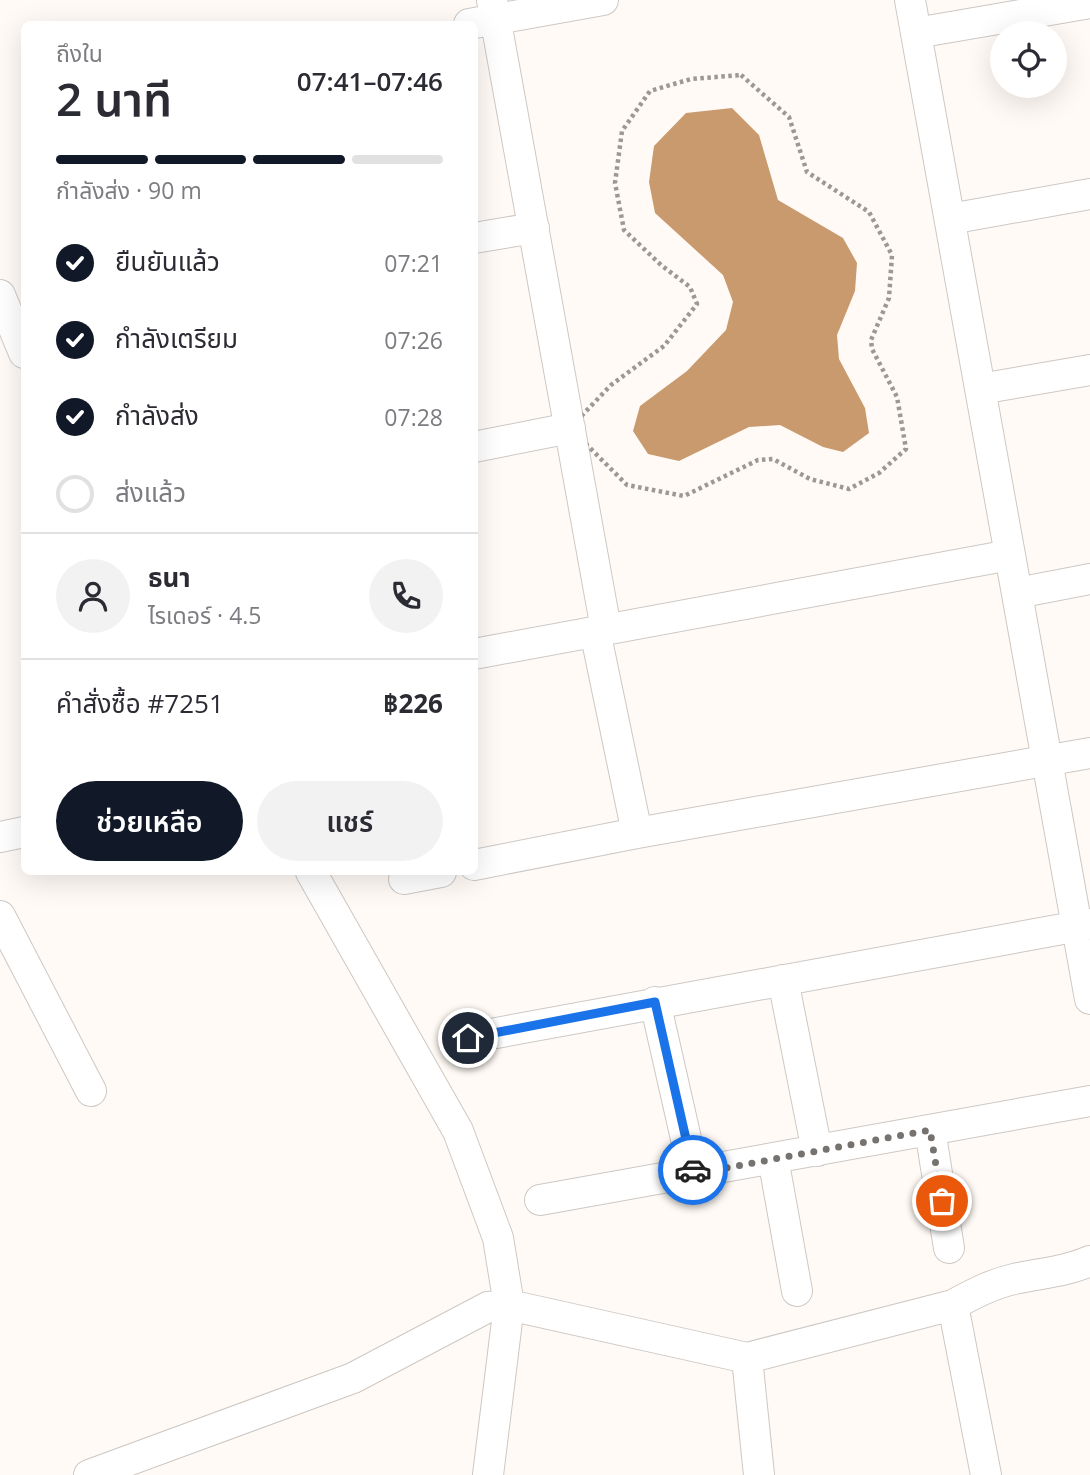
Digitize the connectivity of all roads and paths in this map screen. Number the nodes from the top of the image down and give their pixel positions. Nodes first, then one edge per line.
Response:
1 (603, 0) edge
2 (910, 0) edge
3 (1090, 3) edge
4 (486, 15) edge
5 (916, 33) junction
6 (1090, 194) edge
7 (950, 219) junction
8 (534, 228) junction
9 (478, 237) edge
10 (0, 295) edge
11 (15, 349) edge
12 (1090, 370) edge
13 (980, 389) junction
14 (570, 428) junction
15 (478, 446) edge
16 (1010, 555) junction
17 (1090, 579) edge
18 (1017, 593) junction
19 (601, 630) junction
20 (478, 653) edge
21 (1090, 753) edge
22 (1047, 761) junction
23 (21, 833) edge
24 (637, 833) junction
25 (0, 837) edge
26 (478, 864) edge
27 (313, 875) edge
28 (425, 875) edge
29 (404, 879) dead end
30 (0, 916) edge
31 (1084, 925) edge
32 (783, 980) junction
33 (1090, 999) edge
34 (655, 1002) junction
35 (468, 1038) dead end
36 (91, 1091) dead end
37 (1090, 1101) edge
38 (930, 1130) junction
39 (817, 1150) junction
40 (773, 1158) junction
41 (694, 1174) junction
42 (540, 1200) dead end
43 (949, 1248) dead end
44 (1090, 1261) edge
45 (797, 1291) dead end
46 (953, 1304) junction
47 (509, 1305) junction
48 (747, 1358) junction
49 (89, 1475) edge
50 (488, 1475) edge
51 (759, 1475) edge
52 (986, 1475) edge

1 - 4 street
2 - 5 street
3 - 5 street
4 - 8 street
5 - 7 street
6 - 7 street
7 - 13 street
8 - 9 street
8 - 14 street
10 - 11 street
12 - 13 street
13 - 16 street
14 - 14 path
14 - 15 street
14 - 19 street
16 - 18 street
16 - 19 street
17 - 18 street
18 - 22 street
19 - 20 street
19 - 24 street
21 - 22 street
22 - 24 street
22 - 31 street
23 - 25 street
24 - 26 street
27 - 47 street
28 - 29 street
30 - 36 street
31 - 32 street
31 - 33 street
32 - 34 street
32 - 39 street
34 - 35 street
34 - 41 street
37 - 38 street
38 - 39 street
38 - 43 street
39 - 40 street
40 - 41 street
40 - 45 street
41 - 42 street
44 - 46 street
46 - 48 street
46 - 52 street
47 - 48 street
47 - 49 street
47 - 50 street
48 - 51 street

